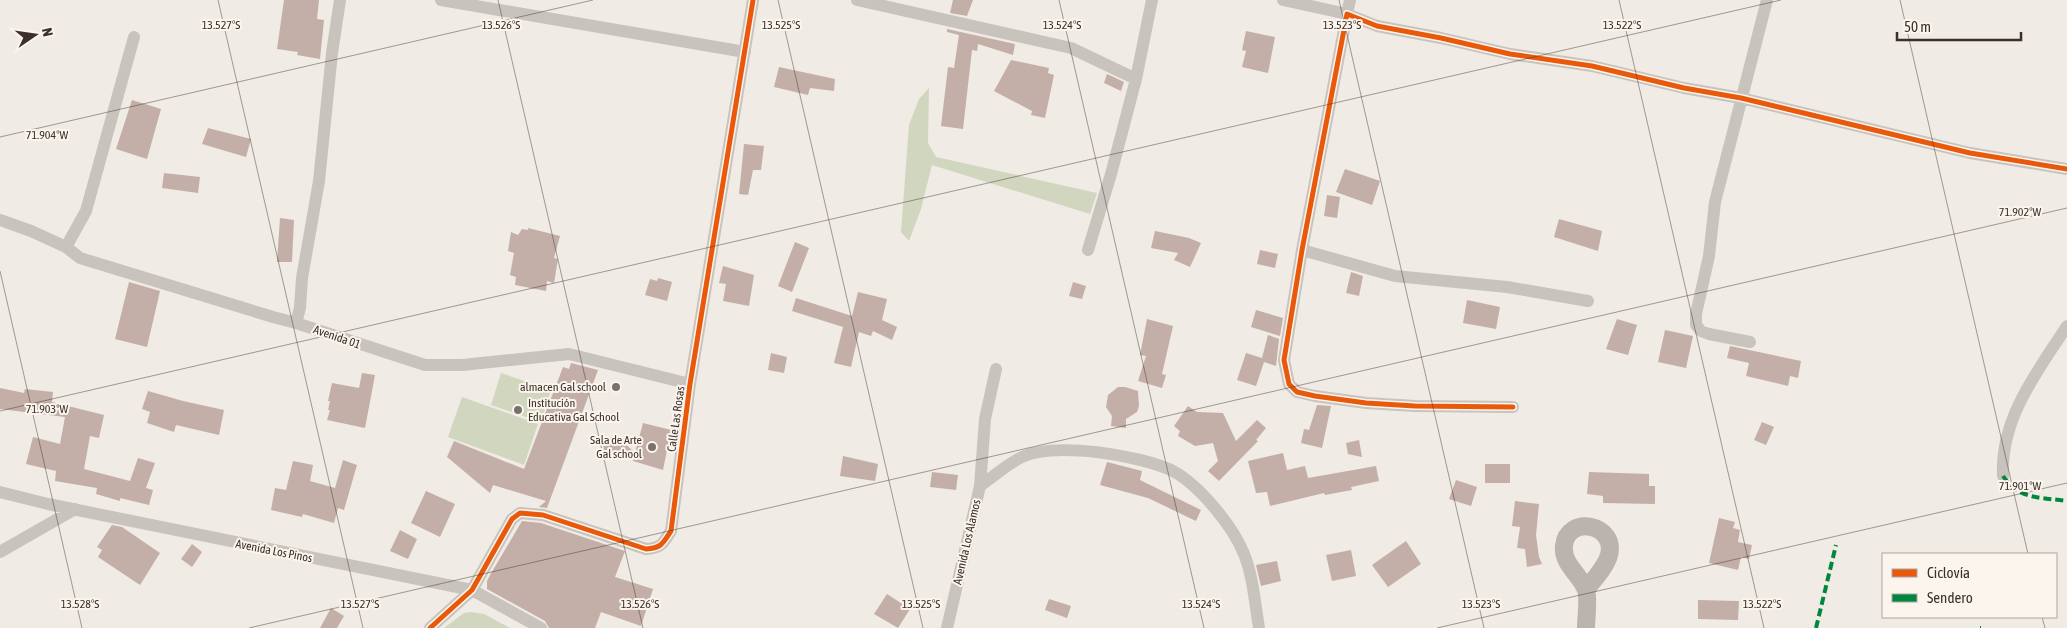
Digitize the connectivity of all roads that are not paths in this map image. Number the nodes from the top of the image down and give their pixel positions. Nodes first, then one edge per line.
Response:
1 (340, 0) edge
2 (441, 0) edge
3 (754, 0) edge
4 (857, 0) edge
5 (1152, 0) edge
6 (1283, 0) edge
7 (1350, 0) edge
8 (1767, 0) edge
9 (1348, 14) junction
10 (134, 37) dead end
11 (745, 52) junction
12 (1136, 79) junction
13 (1741, 98) junction
14 (2067, 169) edge
15 (0, 220) edge
16 (66, 247) junction
17 (1088, 250) dead end
18 (1302, 250) junction
19 (1588, 301) dead end
20 (296, 323) junction
21 (2067, 326) edge
22 (1750, 342) dead end
23 (996, 369) dead end
24 (690, 384) junction
25 (1513, 407) dead end
26 (2003, 476) dead end
27 (980, 486) junction
28 (0, 492) edge
29 (75, 509) junction
30 (0, 552) edge
31 (472, 590) junction
32 (1586, 590) dead end
33 (430, 628) edge
34 (541, 628) edge
35 (948, 628) edge
36 (1259, 628) edge
37 (1586, 628) edge

1 - 20 street
2 - 11 street
3 - 11 street, Calle Las Rosas
4 - 12 street
5 - 12 street
6 - 9 street
7 - 9 street
8 - 13 street
9 - 13 street
9 - 18 street
10 - 16 street
11 - 24 street, Calle Las Rosas
12 - 17 street
13 - 14 street
13 - 22 street
15 - 16 street, Avenida 01
16 - 20 street, Avenida 01
18 - 19 street
18 - 25 street
20 - 24 street, Avenida 01
21 - 26 street
23 - 27 street
24 - 31 street, Calle Las Rosas
27 - 35 street, Avenida Los Alamos
27 - 36 street, Avenida Los Alamos
28 - 29 street, Avenida Los Pinos
29 - 30 street
29 - 31 street, Avenida Los Pinos
31 - 33 street, Calle Las Rosas
31 - 34 street, Avenida Los Pinos
32 - 37 street

